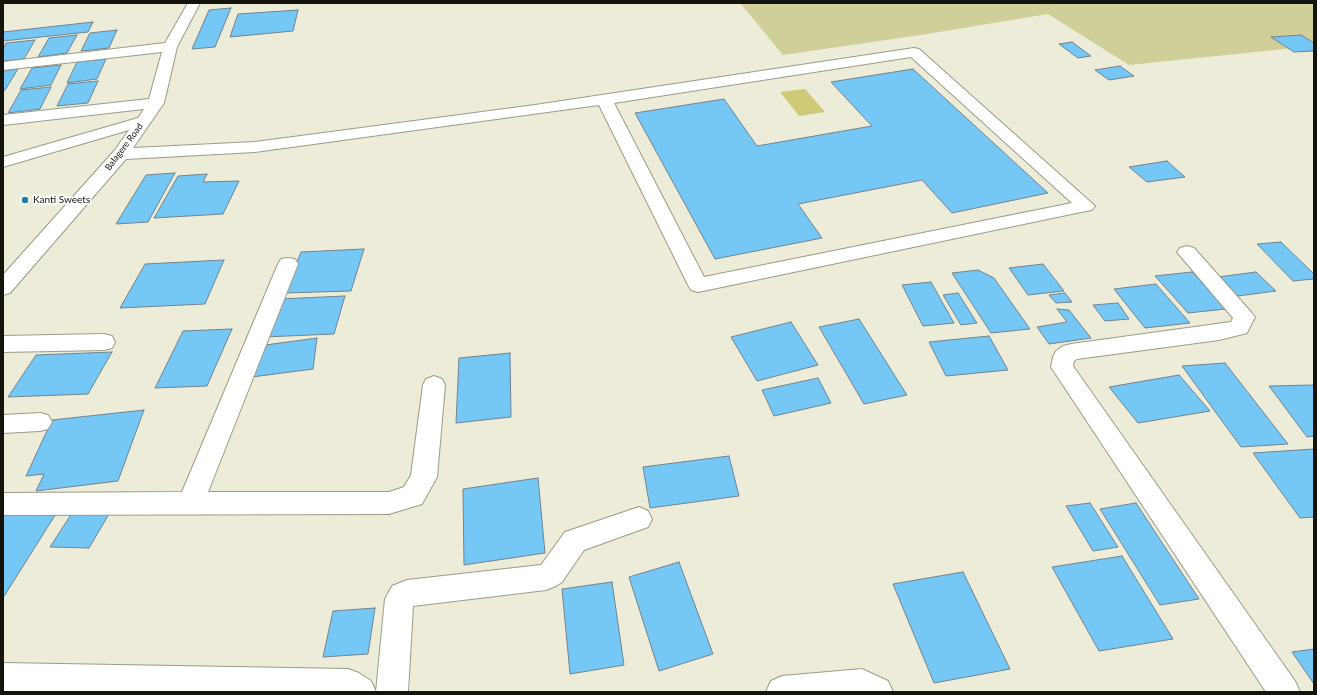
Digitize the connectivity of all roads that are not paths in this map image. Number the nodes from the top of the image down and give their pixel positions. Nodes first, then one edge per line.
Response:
1 (194, 3) edge
2 (170, 47) junction
3 (3, 66) edge
4 (604, 99) junction
5 (156, 103) junction
6 (3, 120) edge
7 (144, 121) junction
8 (121, 154) junction
9 (3, 162) edge
10 (1187, 252) dead end
11 (288, 264) dead end
12 (3, 288) edge
13 (104, 342) dead end
14 (3, 344) edge
15 (434, 385) dead end
16 (40, 422) dead end
17 (3, 424) edge
18 (3, 504) edge
19 (190, 504) junction
20 (639, 519) dead end
21 (3, 678) edge
22 (360, 692) edge
23 (392, 692) edge
24 (782, 692) edge
25 (877, 692) edge
26 (1284, 692) edge

1 - 2 street, Balagere Road
2 - 3 street
2 - 5 street, Balagere Road
4 - 4 street
4 - 8 street
5 - 6 street
5 - 7 street, Balagere Road
7 - 8 street, Balagere Road
7 - 9 street
8 - 12 street, Balagere Road
10 - 26 street
11 - 19 street
13 - 14 street
15 - 19 street
16 - 17 street
18 - 19 street
20 - 23 street
21 - 22 street
24 - 25 street

